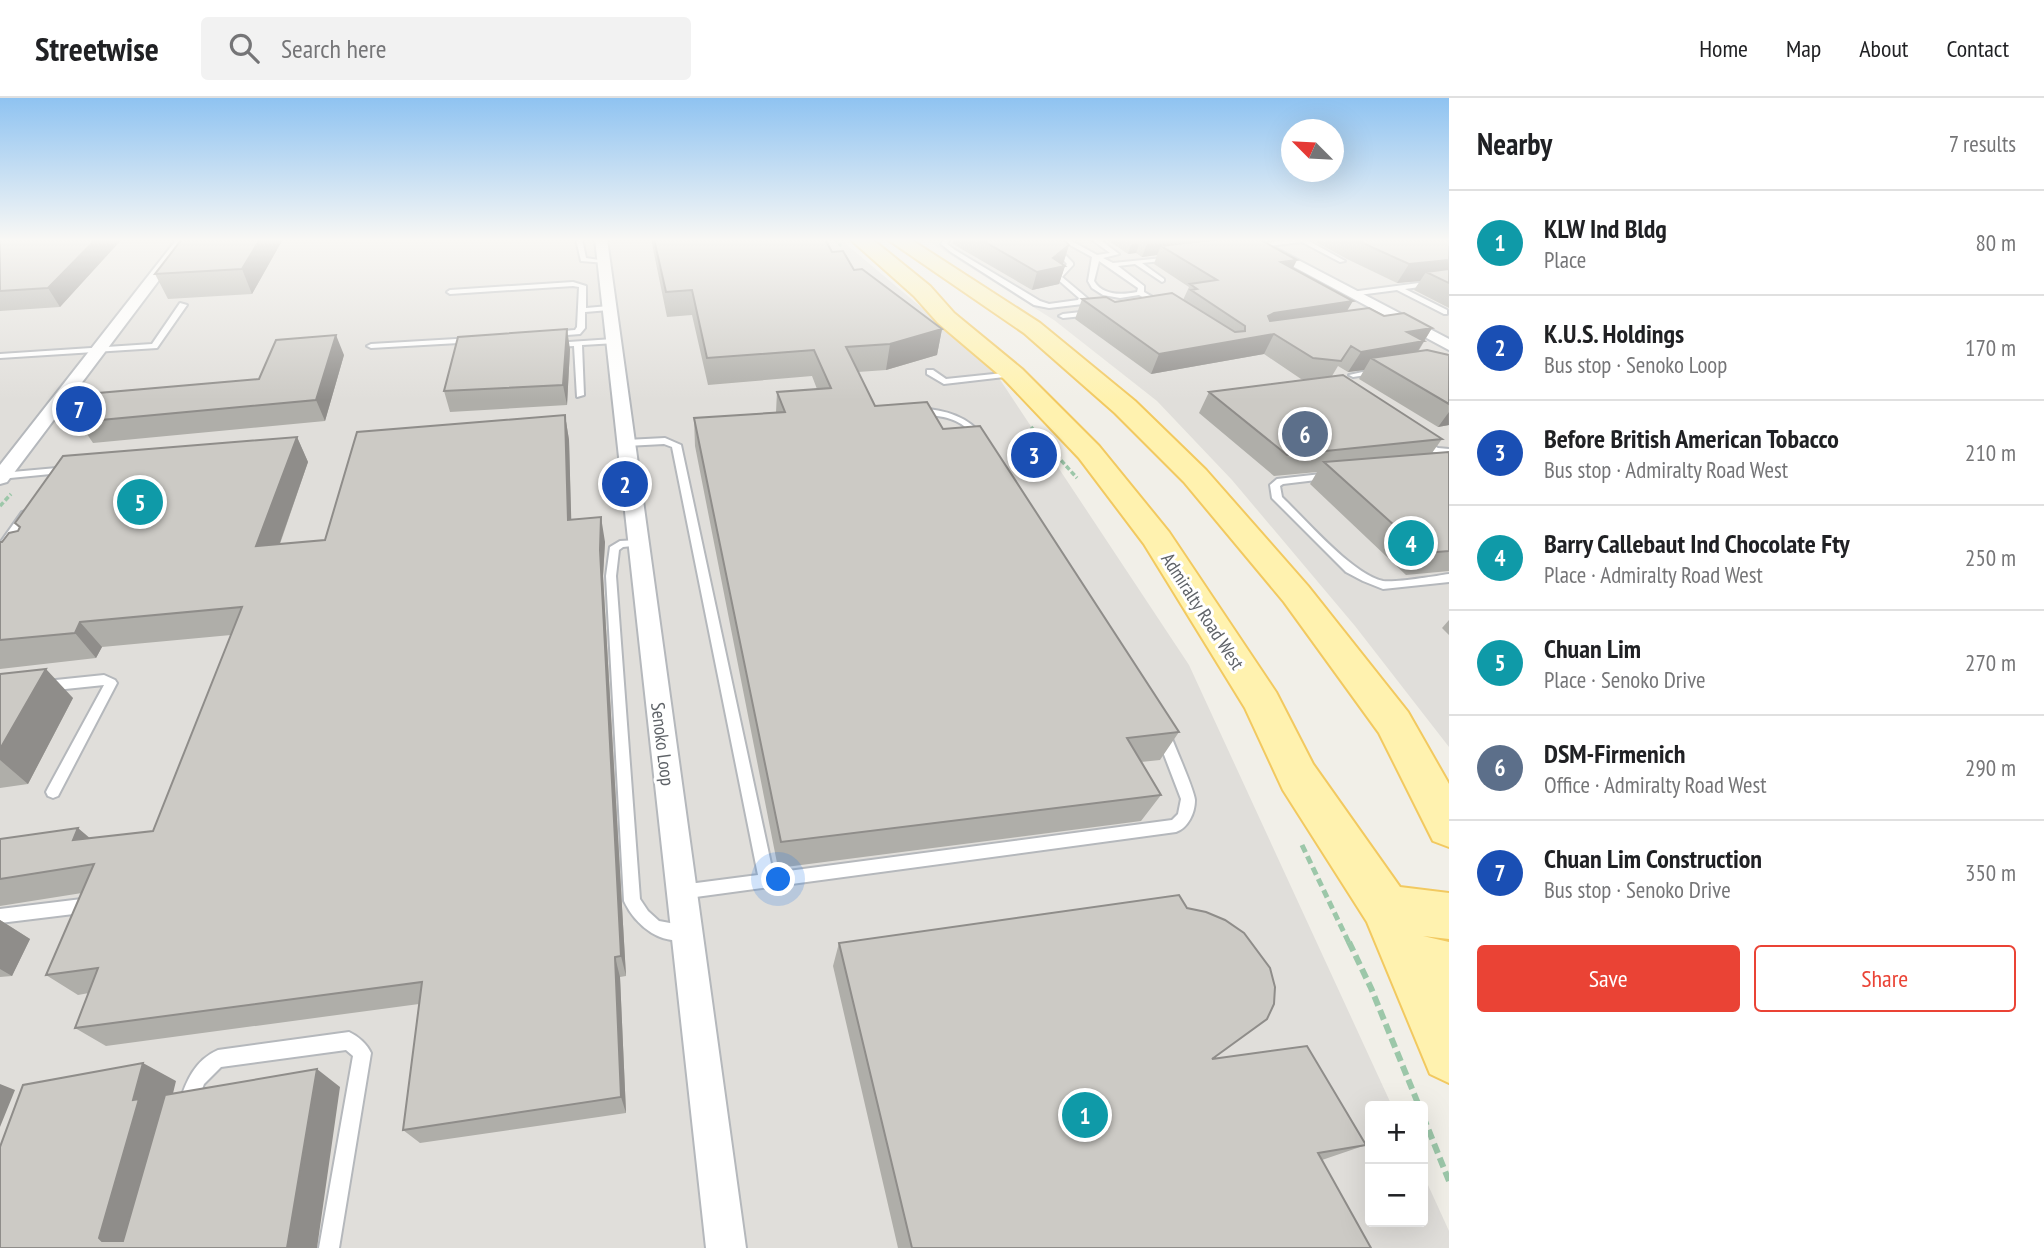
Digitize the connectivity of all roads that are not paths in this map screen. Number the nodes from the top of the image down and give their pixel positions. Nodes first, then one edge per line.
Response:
1 (143, 293) edge
2 (583, 293) edge
3 (607, 293) edge
4 (912, 293) edge
5 (978, 293) edge
6 (1020, 293) edge
7 (1078, 293) edge
8 (1110, 293) edge
9 (1140, 293) joint
10 (1361, 293) edge
11 (1406, 293) edge
12 (1351, 294) joint
13 (1160, 304) junction
14 (183, 305) dead end
15 (1148, 306) edge
16 (609, 308) junction
17 (1172, 309) edge
18 (582, 310) junction
19 (1099, 312) edge
20 (1444, 312) dead end
21 (1063, 316) dead end
22 (1396, 317) junction
23 (1376, 320) edge
24 (546, 335) edge
25 (482, 339) edge
26 (614, 341) junction
27 (578, 343) junction
28 (1449, 345) edge
29 (371, 346) dead end
30 (540, 347) edge
31 (98, 351) junction
32 (0, 356) edge
33 (1386, 369) edge
34 (930, 372) dead end
35 (1013, 374) junction
36 (1353, 375) dead end
37 (580, 395) dead end
38 (903, 411) edge
39 (1406, 434) edge
40 (626, 443) junction
41 (989, 452) edge
42 (1449, 452) edge
43 (85, 468) edge
44 (57, 471) junction
45 (2, 474) edge
46 (1345, 474) edge
47 (50, 481) edge
48 (36, 501) edge
49 (638, 543) junction
50 (4, 554) edge
51 (1449, 578) edge
52 (26, 688) edge
53 (1151, 713) edge
54 (53, 792) dead end
55 (1438, 794) edge
56 (1449, 827) edge
57 (767, 881) junction
58 (681, 892) junction
59 (99, 904) edge
60 (1386, 908) junction
61 (0, 916) edge
62 (1449, 916) edge
63 (686, 932) junction
64 (1429, 964) edge
65 (1449, 1055) edge
66 (184, 1121) edge
67 (329, 1248) edge
68 (726, 1248) edge

1 - 31 street
2 - 18 lane
3 - 16 street, Senoko Loop
4 - 35 main road, Admiralty Road West
5 - 55 main road
6 - 7 lane
8 - 9 lane
9 - 13 lane
10 - 12 lane
11 - 20 lane
12 - 22 street
13 - 15 lane
13 - 17 lane
14 - 31 lane
16 - 18 lane
16 - 26 street, Senoko Loop
18 - 24 lane
19 - 21 lane
22 - 23 lane
22 - 28 street
25 - 29 lane
26 - 27 lane
26 - 40 street, Senoko Loop
27 - 30 lane
27 - 37 lane
31 - 32 lane
31 - 45 street
33 - 36 lane
34 - 35 lane
35 - 60 main road, Admiralty Road West
38 - 41 lane
39 - 42 lane
40 - 49 street, Senoko Loop
40 - 57 lane
43 - 44 lane
44 - 45 lane
44 - 47 lane
46 - 51 lane
48 - 50 lane
49 - 58 street, Senoko Loop
49 - 63 lane
52 - 54 lane
53 - 57 lane
55 - 56 main road
57 - 58 lane
58 - 63 street, Senoko Loop
59 - 61 lane
60 - 62 main road
60 - 64 main road, Admiralty Road West
63 - 68 street, Senoko Loop
64 - 65 main road, Admiralty Road West
66 - 67 lane

